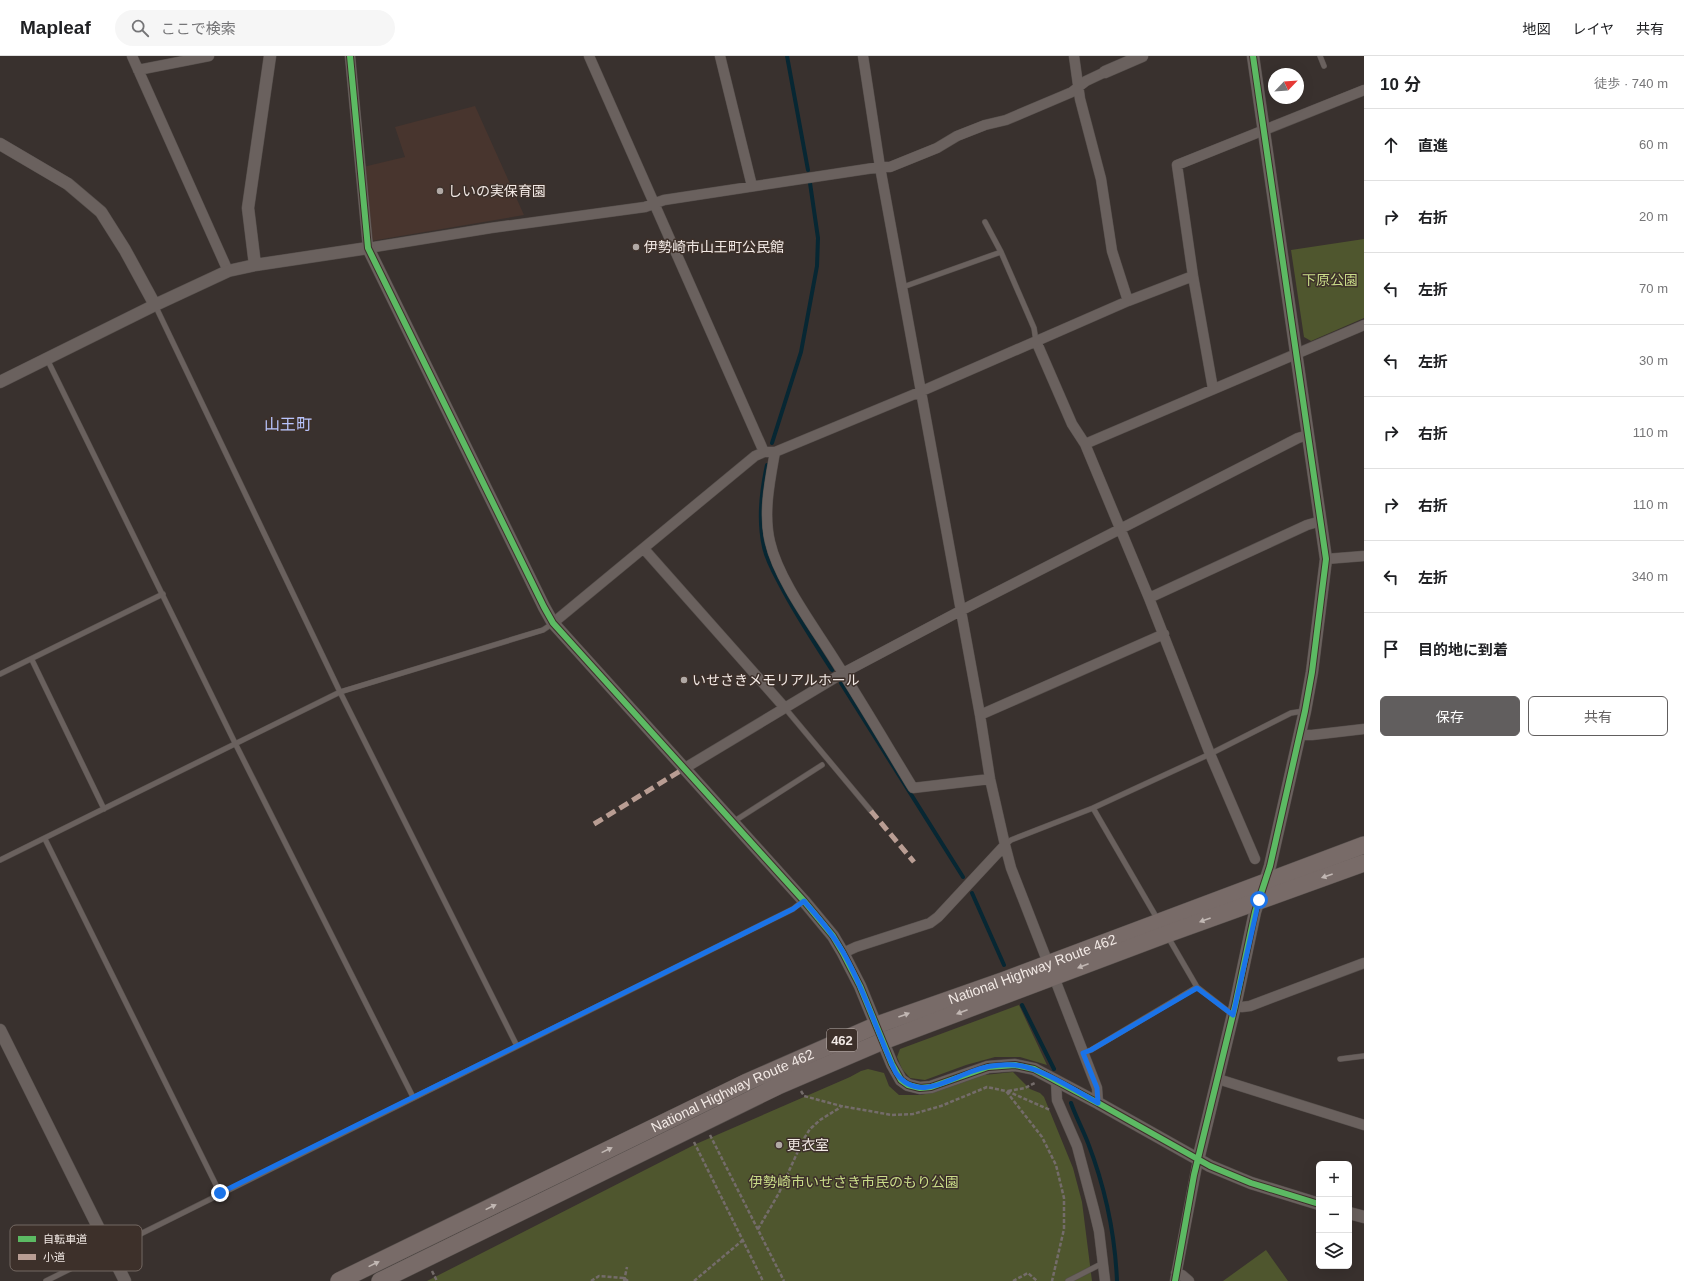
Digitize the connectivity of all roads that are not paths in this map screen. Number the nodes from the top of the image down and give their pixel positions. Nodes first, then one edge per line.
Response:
1 (132, 56) edge
2 (209, 56) edge
3 (270, 56) edge
4 (350, 56) edge
5 (589, 56) edge
6 (720, 56) edge
7 (863, 56) edge
8 (1074, 56) edge
9 (1142, 56) edge
10 (1253, 56) edge
11 (1320, 56) edge
12 (1324, 66) dead end
13 (138, 70) junction
14 (1105, 72) joint
15 (1078, 87) junction
16 (1364, 90) edge
17 (1264, 129) junction
18 (0, 144) edge
19 (880, 167) junction
20 (752, 186) junction
21 (654, 203) junction
22 (985, 222) dead end
23 (368, 248) junction
24 (1001, 252) junction
25 (255, 265) junction
26 (228, 271) junction
27 (1193, 276) junction
28 (903, 287) junction
29 (1128, 301) junction
30 (155, 306) junction
31 (1364, 325) edge
32 (1036, 341) junction
33 (1297, 354) junction
34 (47, 359) junction
35 (0, 382) edge
36 (1213, 389) junction
37 (922, 391) junction
38 (1308, 435) junction
39 (1085, 444) junction
40 (764, 452) junction
41 (775, 452) junction
42 (1321, 521) junction
43 (1120, 528) junction
44 (644, 548) junction
45 (1364, 556) edge
46 (1326, 559) junction
47 (163, 594) junction
48 (1149, 598) junction
49 (962, 610) junction
50 (553, 623) junction
51 (1164, 634) junction
52 (32, 660) junction
53 (843, 673) junction
54 (0, 674) edge
55 (340, 692) junction
56 (784, 708) junction
57 (1305, 711) junction
58 (980, 715) junction
59 (1364, 729) edge
60 (1299, 735) junction
61 (236, 743) junction
62 (1210, 754) junction
63 (822, 765) dead end
64 (685, 768) junction
65 (990, 779) junction
66 (1093, 808) junction
67 (104, 809) junction
68 (871, 811) dead end
69 (733, 822) junction
70 (45, 839) junction
71 (1004, 845) junction
72 (1364, 845) edge
73 (1255, 859) dead end
74 (0, 860) edge
75 (1364, 863) edge
76 (1265, 882) junction
77 (1259, 900) junction
78 (804, 901) junction
79 (1163, 928) junction
80 (843, 953) junction
81 (1364, 963) edge
82 (1051, 970) junction
83 (1197, 988) junction
84 (1234, 1010) junction
85 (877, 1025) junction
86 (0, 1030) edge
87 (883, 1041) junction
88 (517, 1046) junction
89 (1083, 1053) junction
90 (1364, 1056) edge
91 (1340, 1059) dead end
92 (1218, 1079) junction
93 (1056, 1081) junction
94 (413, 1097) junction
95 (1098, 1103) junction
96 (1364, 1124) edge
97 (1198, 1160) junction
98 (220, 1193) junction
99 (1316, 1203) edge
100 (1352, 1214) edge
101 (1364, 1217) edge
102 (98, 1225) edge
103 (142, 1232) edge
104 (1103, 1262) junction
105 (65, 1271) edge
106 (120, 1271) edge
107 (1175, 1277) edge
108 (46, 1281) edge
109 (125, 1281) edge
110 (339, 1281) edge
111 (380, 1281) edge
112 (1068, 1281) edge
113 (1105, 1281) edge
114 (1189, 1281) edge

1 - 13 street
2 - 13 street
3 - 25 street
4 - 23 street
5 - 21 street
6 - 20 street
7 - 19 street
8 - 15 street
9 - 14 street
10 - 17 street
11 - 12 lane
13 - 26 street
14 - 15 street
15 - 19 street
15 - 29 street
16 - 17 street
17 - 27 street
17 - 33 street
18 - 30 street
19 - 20 street
19 - 28 street
20 - 21 street
21 - 23 street
21 - 40 street
22 - 24 lane
23 - 25 street
23 - 50 street
24 - 28 lane
24 - 32 lane
25 - 26 street
26 - 30 street
27 - 29 street
27 - 36 street
28 - 37 street
29 - 32 street
30 - 34 street
30 - 55 lane
31 - 33 street
32 - 37 street
32 - 39 street
33 - 36 street
33 - 38 street
34 - 35 street
34 - 47 lane
36 - 39 street
37 - 41 street
37 - 49 street
38 - 42 street
38 - 43 street
39 - 43 street
40 - 41 street
40 - 44 street
41 - 53 street
42 - 46 street
42 - 48 street
43 - 48 street
43 - 49 street
44 - 50 street
44 - 56 street
45 - 46 street
46 - 57 street
47 - 52 lane
47 - 61 lane
48 - 51 street
49 - 53 street
49 - 58 street
50 - 55 lane
50 - 64 street
51 - 58 street
51 - 62 street
52 - 54 lane
52 - 67 lane
53 - 56 street
53 - 65 street
55 - 61 lane
55 - 88 lane
56 - 64 street
56 - 68 lane
57 - 60 street
57 - 62 lane
58 - 65 street
59 - 60 street
60 - 76 street
61 - 67 lane
61 - 94 lane
62 - 66 lane
62 - 73 street
63 - 69 lane
64 - 69 street
65 - 71 street
66 - 71 lane
66 - 79 lane
67 - 70 lane
69 - 78 street
70 - 74 lane
70 - 98 lane
71 - 80 street
71 - 82 street
72 - 76 highway, National Highway Route 462 / 462
75 -> 77 highway, National Highway Route 462 / 462
76 - 77 street
76 - 79 highway, National Highway Route 462 / 462
77 -> 79 highway, National Highway Route 462 / 462
77 - 84 street
78 - 80 street
78 - 88 lane
79 - 82 highway, National Highway Route 462 / 462
79 - 83 lane
80 - 85 street
81 - 84 street
85 -> 82 highway, National Highway Route 462 / 462
82 -> 87 highway, National Highway Route 462 / 462
82 - 89 street
83 - 84 lane
83 - 89 lane
84 - 92 street
85 - 87 street
110 -> 85 highway, National Highway Route 462 / 462
86 - 102 street
87 - 93 street
87 - 111 highway, National Highway Route 462 / 462
88 - 94 lane
89 - 95 street
90 - 91 lane
92 - 96 street
92 - 97 street
93 - 95 street
93 - 104 street
94 - 98 lane
95 - 97 street
97 - 99 street
97 - 107 street
98 - 103 lane
100 - 101 street
104 - 112 lane
104 - 113 street
105 - 108 lane
106 - 109 street
107 - 114 street

